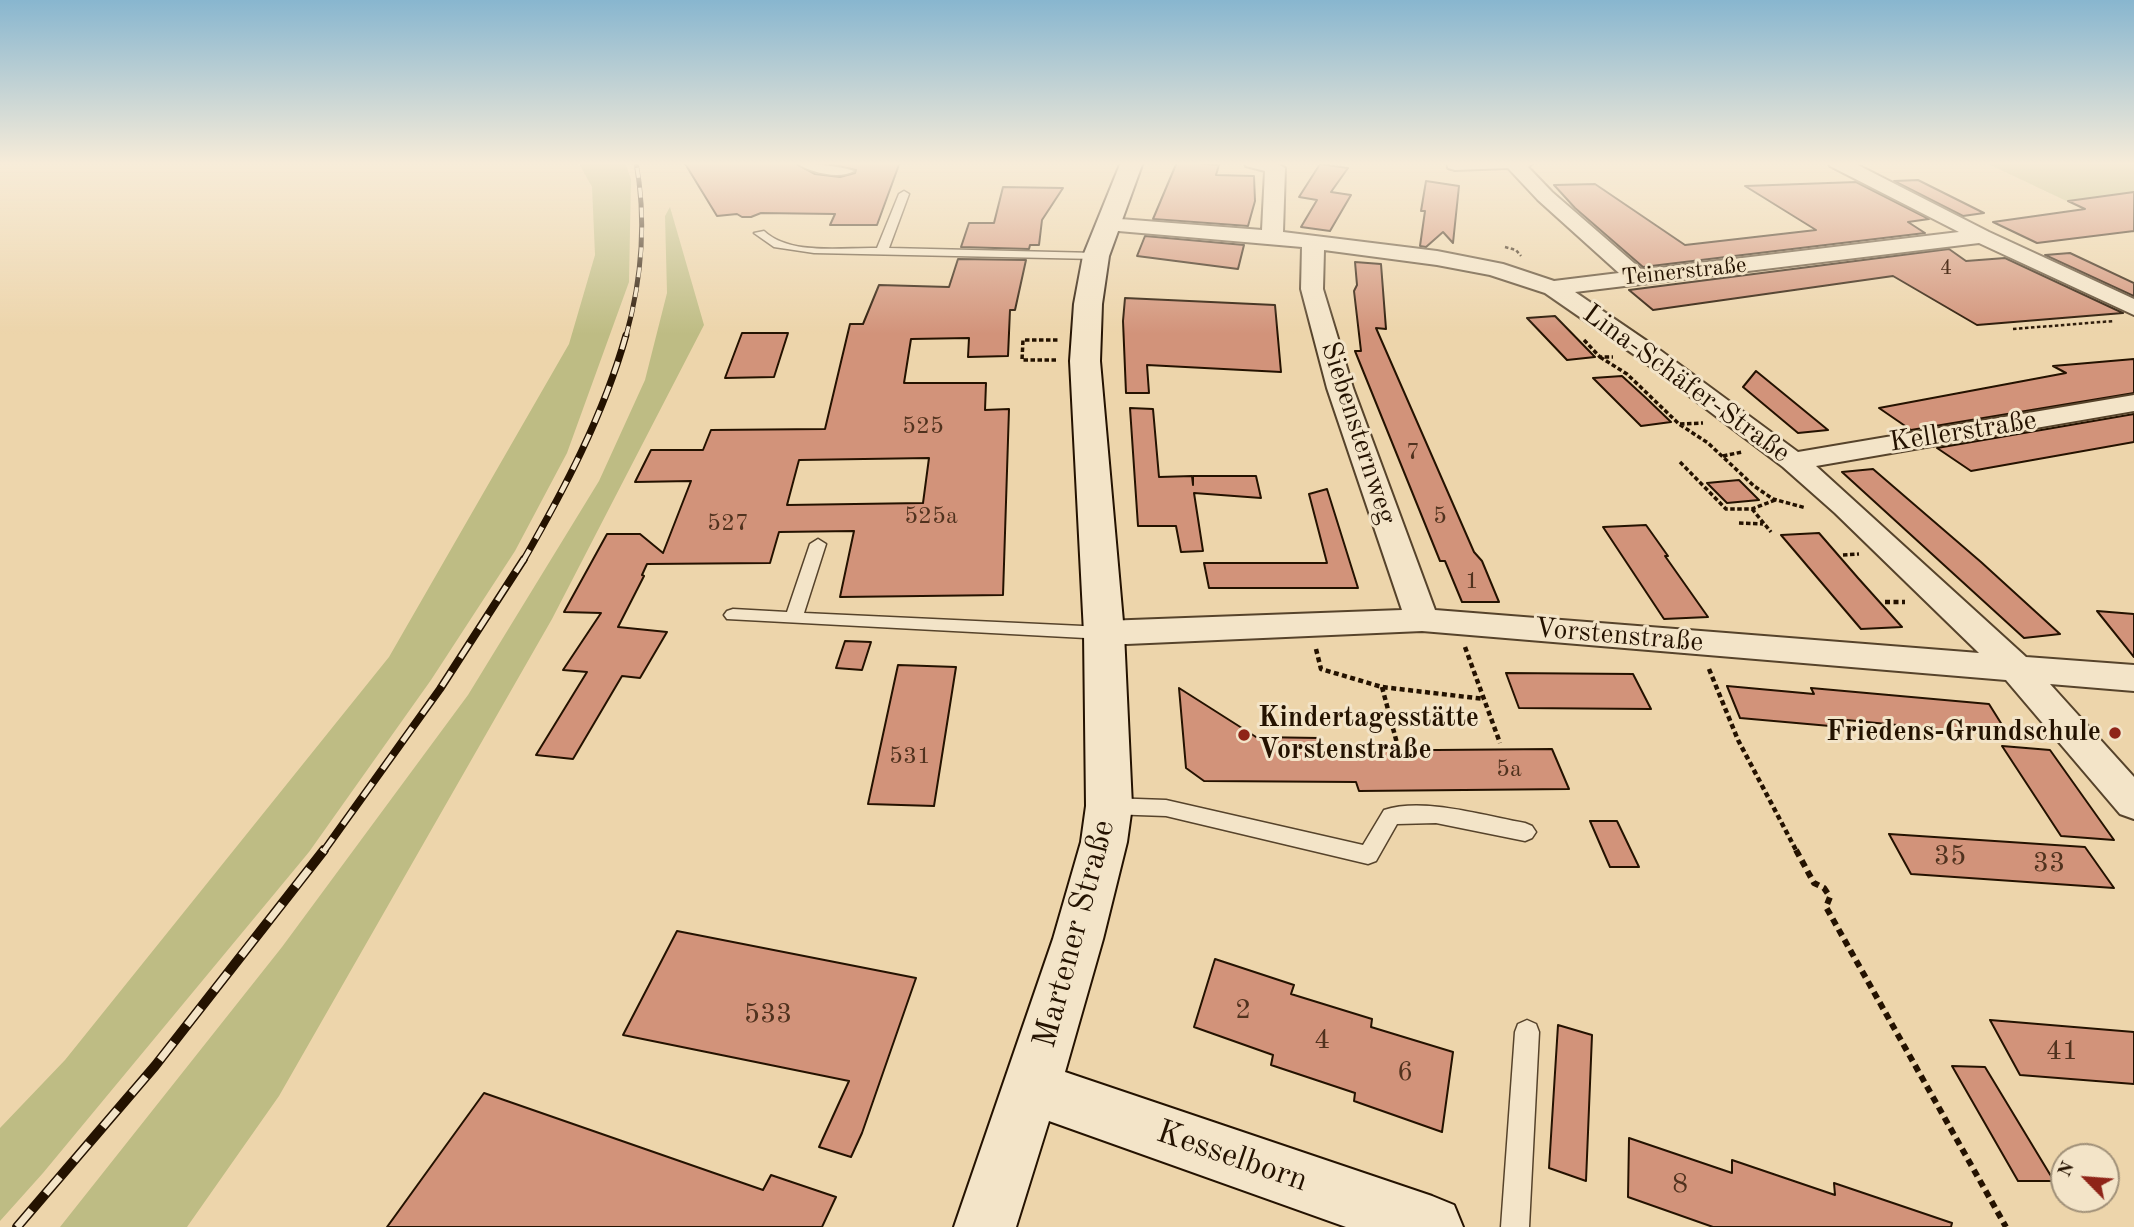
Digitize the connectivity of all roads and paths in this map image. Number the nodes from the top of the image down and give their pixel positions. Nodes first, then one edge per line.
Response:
1 (894, 219) edge
2 (1110, 219) edge
3 (1273, 219) edge
4 (1571, 219) edge
5 (1949, 219) edge
6 (760, 233) dead end
7 (1982, 236) junction
8 (1272, 237) junction
9 (1102, 240) junction
10 (1313, 242) junction
11 (881, 253) junction
12 (1635, 276) junction
13 (1553, 288) junction
14 (2128, 314) edge
15 (2013, 329) dead end
16 (1067, 340) dead end
17 (1600, 357) dead end
18 (1068, 360) dead end
19 (2134, 403) edge
20 (1793, 461) junction
21 (1680, 462) dead end
22 (1776, 500) junction
23 (1752, 509) junction
24 (1809, 509) dead end
25 (1739, 523) dead end
26 (1764, 524) junction
27 (1770, 532) dead end
28 (818, 544) dead end
29 (733, 615) dead end
30 (794, 617) junction
31 (1422, 620) junction
32 (1104, 633) junction
33 (1461, 636) dead end
34 (1313, 639) dead end
35 (1699, 642) junction
36 (2017, 669) junction
37 (2134, 678) edge
38 (1382, 687) junction
39 (1484, 699) junction
40 (1500, 743) dead end
41 (1398, 747) dead end
42 (2134, 803) edge
43 (1109, 806) junction
44 (1525, 832) dead end
45 (1527, 1032) dead end
46 (1032, 1088) junction
47 (1423, 1225) edge
48 (985, 1227) edge
49 (1515, 1227) edge
50 (2006, 1227) edge

1 - 11 lane
2 - 9 street, Martener Straße
3 - 8 street
4 - 12 street
5 - 7 street
6 - 11 lane
7 - 12 street, Teinerstraße
7 - 14 street
8 - 9 street, Lina-Schäfer-Straße
8 - 10 street, Lina-Schäfer-Straße
9 - 11 lane
9 - 32 street, Martener Straße
10 - 13 street, Lina-Schäfer-Straße
10 - 31 street, Siebensternweg
12 - 13 street, Teinerstraße
13 - 20 street, Lina-Schäfer-Straße
14 - 15 path
16 - 18 path
17 - 22 path
19 - 20 street, Kellerstraße
20 - 36 street, Lina-Schäfer-Straße
21 - 23 path
22 - 23 path
22 - 24 path
23 - 26 path
25 - 26 path
26 - 27 path
28 - 30 lane
29 - 30 lane
30 - 32 lane
31 - 32 street, Vorstenstraße
31 - 35 street, Vorstenstraße
32 - 43 street, Martener Straße
33 - 39 path
34 - 38 path
35 - 36 street, Vorstenstraße
35 - 50 path
36 - 37 street, Vorstenstraße
36 - 42 street, Lina-Schäfer-Straße
38 - 39 path
38 - 41 path
39 - 40 path
43 - 44 lane
43 - 46 street, Martener Straße
45 - 49 lane
46 - 47 street, Kesselborn
46 - 48 street, Martener Straße

